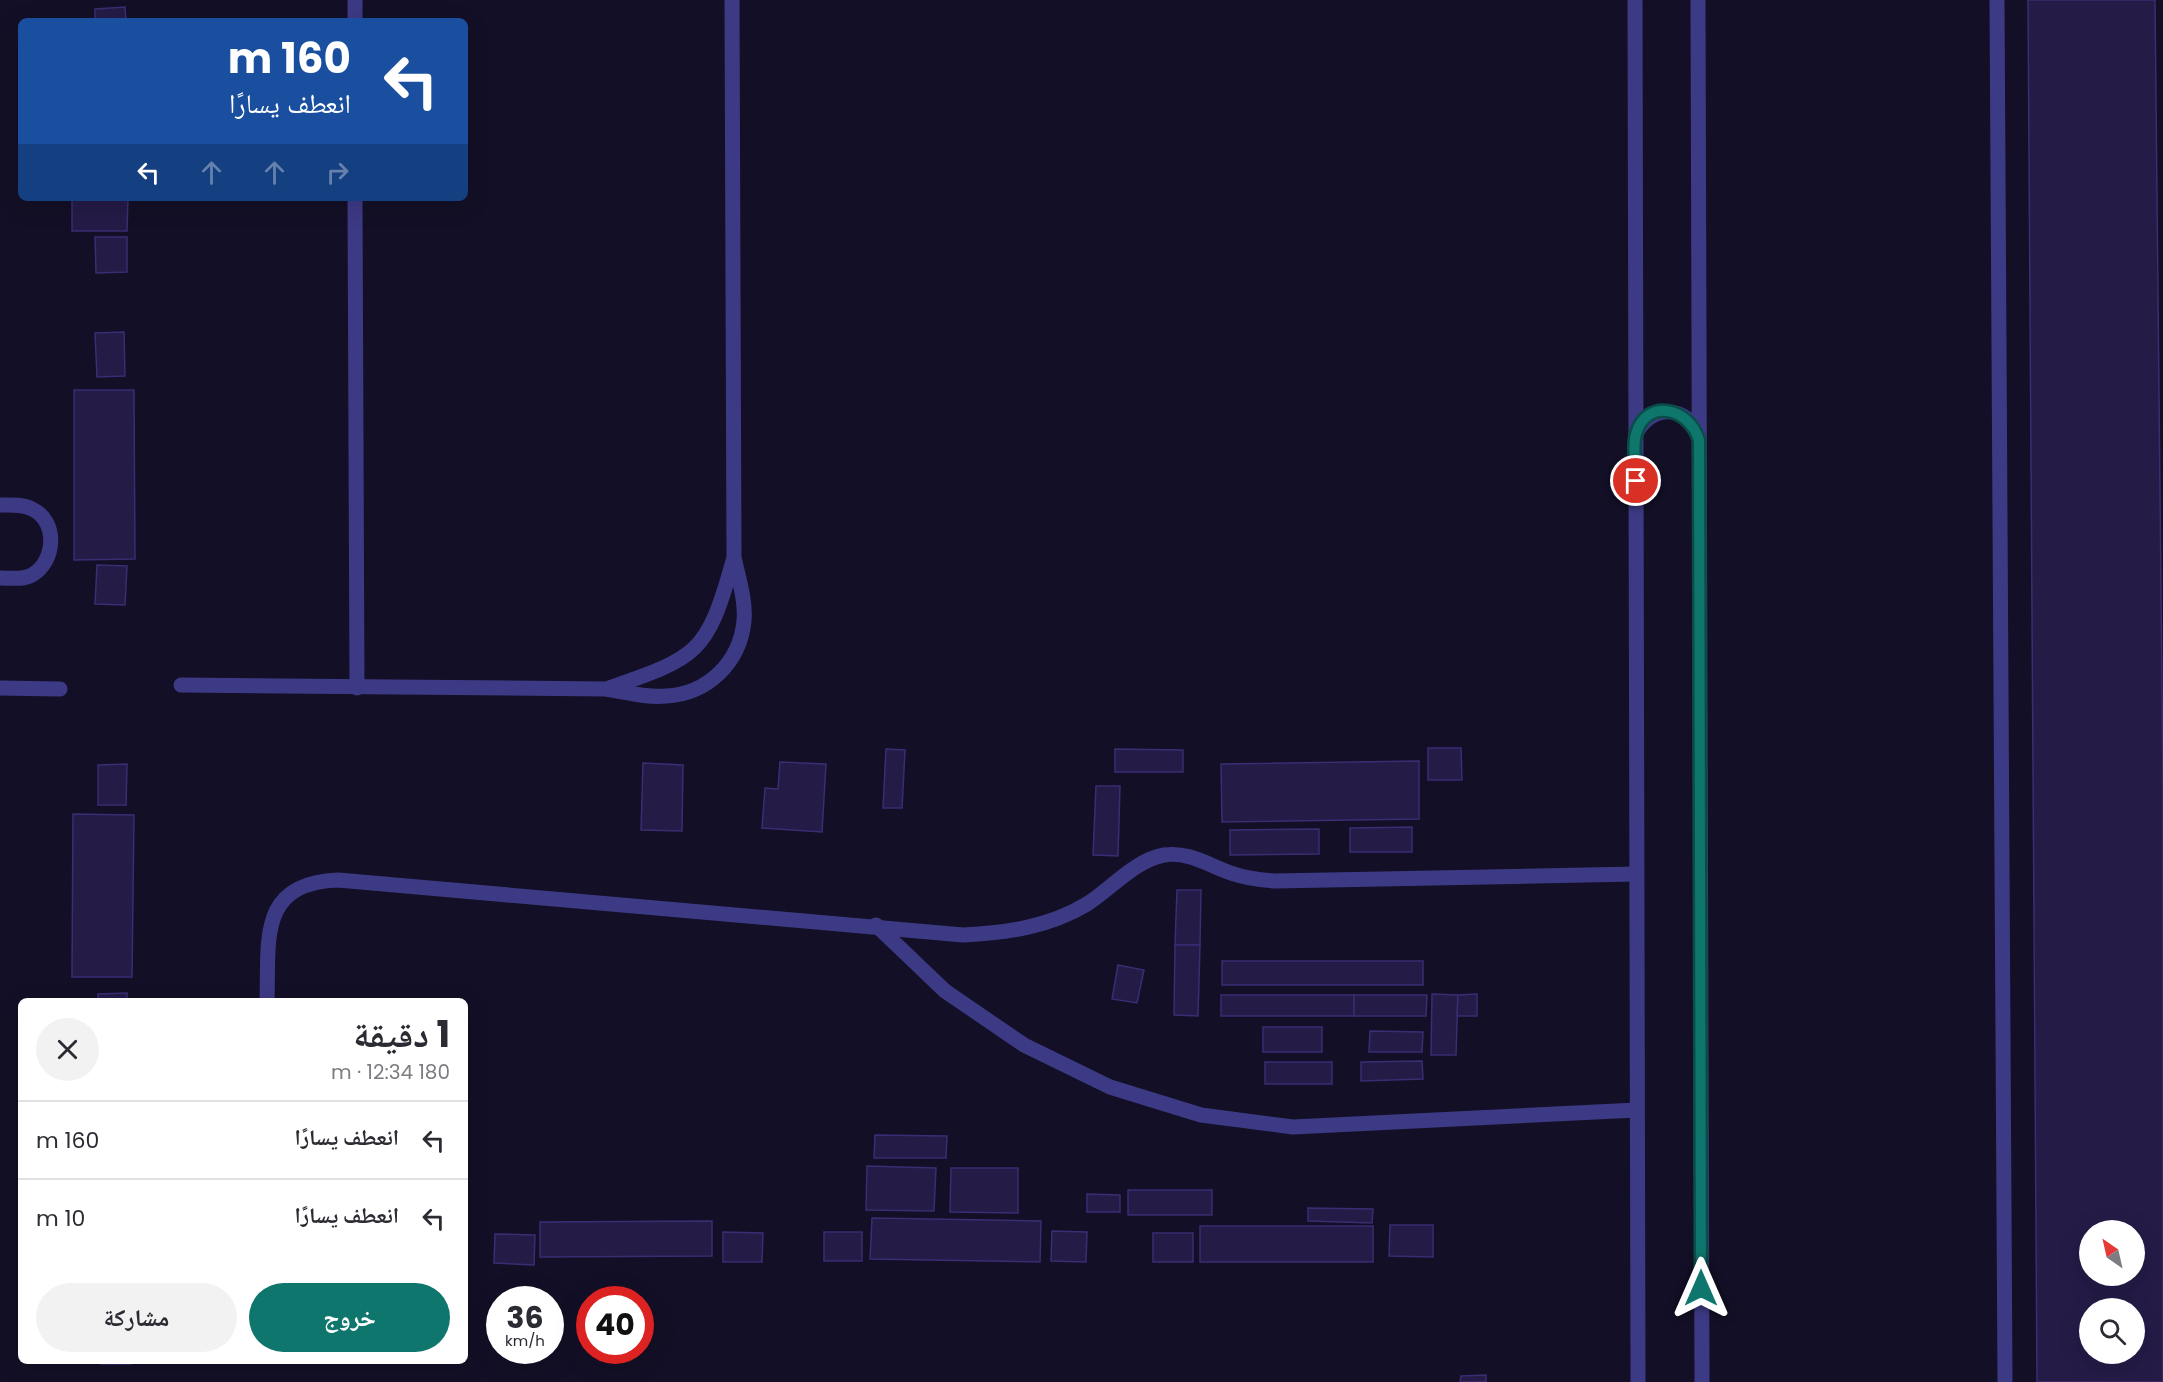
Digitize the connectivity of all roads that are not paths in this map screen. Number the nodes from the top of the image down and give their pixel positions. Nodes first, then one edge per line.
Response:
1 (355, 0) edge
2 (732, 0) edge
3 (1635, 0) edge
4 (1698, 0) edge
5 (1997, 0) edge
6 (355, 18) edge
7 (355, 201) edge
8 (1636, 435) junction
9 (1699, 440) junction
10 (0, 505) edge
11 (734, 557) junction
12 (0, 578) edge
13 (181, 685) dead end
14 (0, 688) edge
15 (357, 688) junction
16 (60, 689) dead end
17 (606, 689) junction
18 (1636, 874) junction
19 (876, 925) junction
20 (267, 998) edge
21 (1637, 1110) junction
22 (1638, 1374) edge
23 (1624, 1382) edge
24 (1702, 1382) edge
25 (2005, 1382) edge

1 - 6 street
2 - 11 street
3 - 8 street
4 - 9 street
5 - 25 street
7 - 15 street
8 - 9 street
8 - 18 street
9 - 24 street
10 - 12 street
11 - 17 street
11 - 17 street
13 - 15 street
14 - 16 street
15 - 17 street
18 - 19 street
18 - 21 street
19 - 20 street
19 - 21 street
21 - 22 street
22 - 23 street

